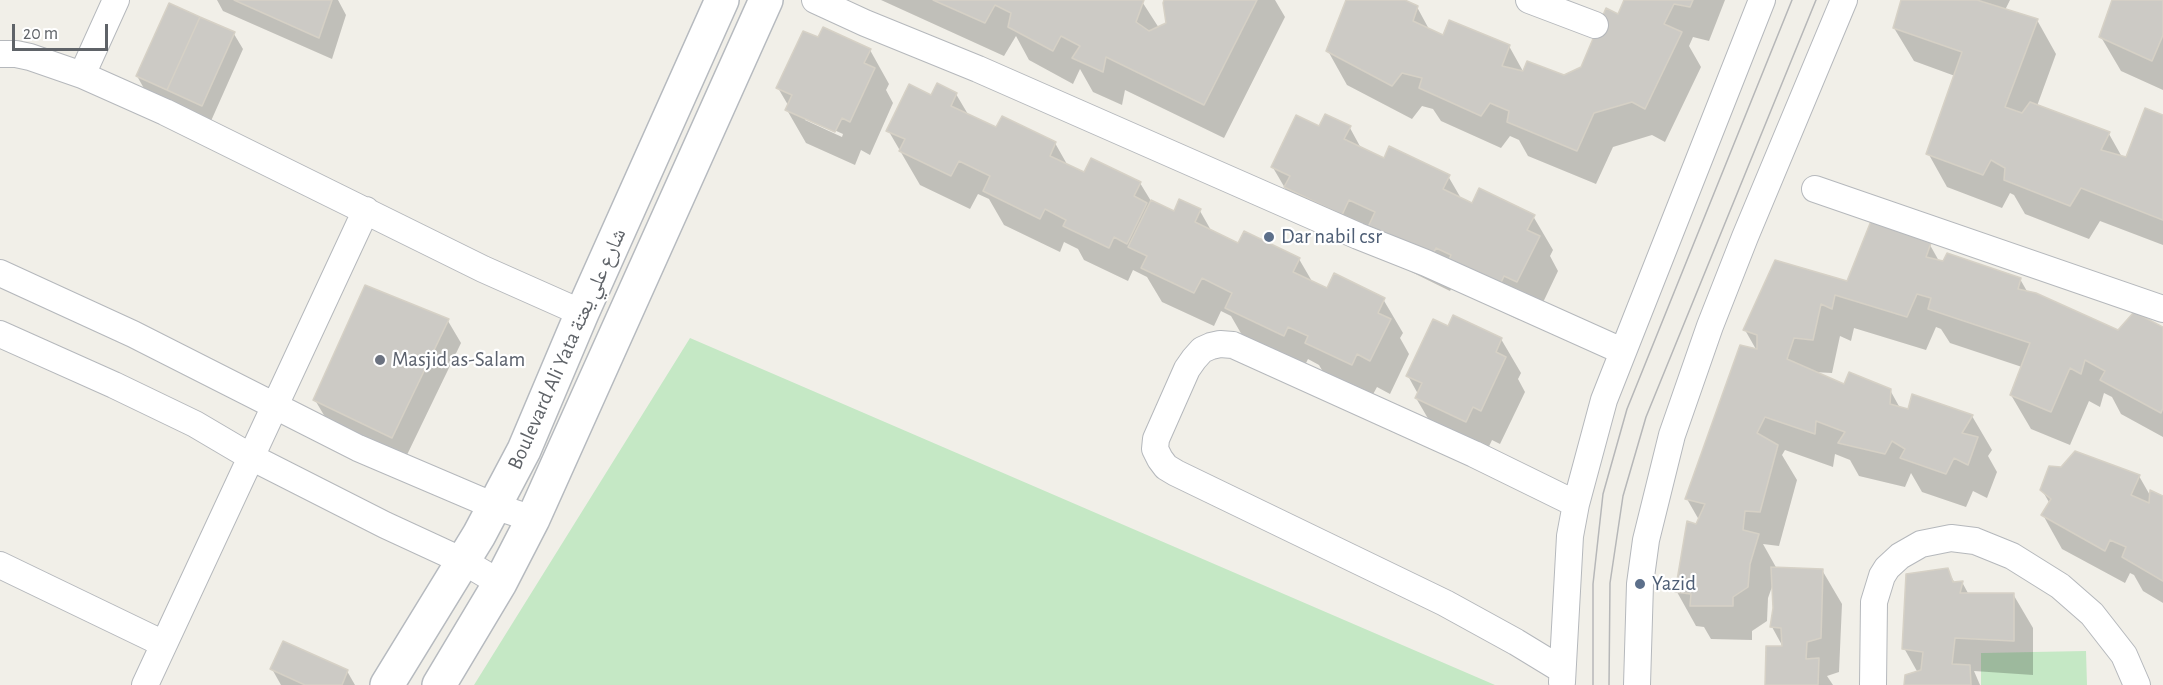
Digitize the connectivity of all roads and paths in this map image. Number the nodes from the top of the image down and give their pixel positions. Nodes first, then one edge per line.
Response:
1 (116, 0) edge
2 (722, 0) edge
3 (766, 0) edge
4 (815, 0) edge
5 (1529, 0) edge
6 (1762, 0) edge
7 (1844, 0) edge
8 (1594, 25) dead end
9 (0, 54) edge
10 (82, 75) junction
11 (1815, 189) dead end
12 (366, 210) junction
13 (0, 273) edge
14 (2163, 309) edge
15 (582, 313) junction
16 (0, 334) edge
17 (1622, 351) junction
18 (276, 405) junction
19 (251, 458) junction
20 (1576, 504) junction
21 (494, 506) junction
22 (533, 519) junction
23 (463, 561) junction
24 (0, 565) edge
25 (500, 583) junction
26 (164, 644) junction
27 (1562, 677) edge
28 (145, 685) edge
29 (387, 685) edge
30 (439, 685) edge
31 (1637, 685) edge
32 (1873, 685) edge
33 (2137, 685) edge

1 - 10 street
2 - 15 street, Boulevard Ali Yata شارع علي يعتة
3 - 22 street, Boulevard Ali Yata شارع علي يعتة
4 - 17 street
5 - 8 street
6 - 17 street
7 - 31 street
9 - 10 street
10 - 12 street
11 - 14 street
12 - 15 street
12 - 18 street
13 - 18 street
15 - 21 street, Boulevard Ali Yata شارع علي يعتة
16 - 19 street
17 - 20 street
18 - 19 street
18 - 21 street
19 - 23 street
19 - 26 street
20 - 27 street
20 - 27 street
21 - 22 street
21 - 23 street, Boulevard Ali Yata شارع علي يعتة
22 - 25 street, Boulevard Ali Yata شارع علي يعتة
23 - 25 street
23 - 29 street, Boulevard Ali Yata شارع علي يعتة
24 - 26 street
25 - 30 street, Boulevard Ali Yata شارع علي يعتة
26 - 28 street
32 - 33 street

